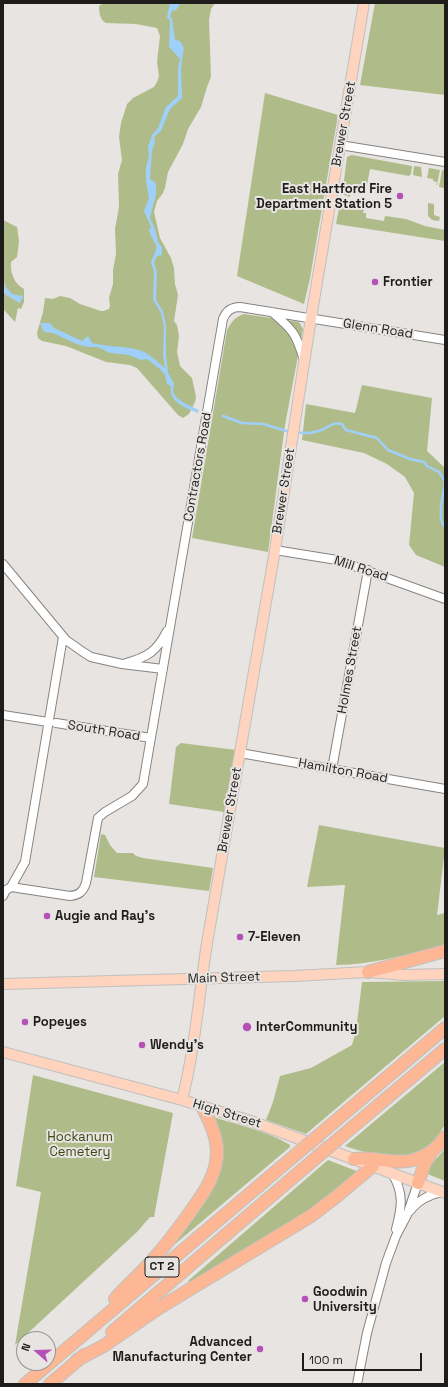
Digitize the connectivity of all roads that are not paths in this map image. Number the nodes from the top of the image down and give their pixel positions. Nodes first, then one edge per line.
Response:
1 (364, 3) edge
2 (340, 145) junction
3 (445, 162) edge
4 (272, 312) junction
5 (311, 318) junction
6 (445, 340) edge
7 (305, 361) junction
8 (275, 550) junction
9 (3, 564) edge
10 (368, 570) junction
11 (445, 599) edge
12 (171, 625) junction
13 (63, 636) junction
14 (122, 664) junction
15 (163, 670) junction
16 (3, 715) edge
17 (52, 723) junction
18 (151, 738) junction
19 (240, 753) junction
20 (332, 769) junction
21 (445, 789) edge
22 (11, 887) junction
23 (3, 896) edge
24 (445, 951) edge
25 (368, 972) junction
26 (445, 974) edge
27 (202, 978) junction
28 (3, 984) edge
29 (445, 1028) edge
30 (445, 1049) edge
31 (3, 1052) edge
32 (182, 1100) junction
33 (202, 1106) junction
34 (445, 1137) edge
35 (432, 1152) junction
36 (354, 1159) junction
37 (374, 1166) junction
38 (392, 1173) junction
39 (418, 1182) junction
40 (444, 1192) edge
41 (407, 1215) junction
42 (386, 1263) junction
43 (93, 1326) junction
44 (78, 1360) junction
45 (25, 1384) edge
46 (50, 1384) edge
47 (357, 1384) edge

1 - 2 main road, Brewer Street
2 - 3 street
2 - 5 main road, Brewer Street
4 - 5 street, Contractors Road
4 - 7 street
4 - 12 street, Contractors Road
5 - 6 street, Glenn Road
5 - 7 main road, Brewer Street
7 - 8 main road, Brewer Street
8 - 10 street, Mill Road
8 - 19 main road, Brewer Street
9 - 13 street
10 - 11 street, Mill Road
10 - 20 street, Holmes Street
12 - 14 street
12 - 15 street, Contractors Road
13 - 14 street
13 - 17 street
14 - 15 street
15 - 18 street, Contractors Road
16 - 17 street, South Road
17 - 18 street, South Road
17 - 22 street
18 - 22 street, Contractors Road
19 - 20 street, Hamilton Road
19 - 27 main road, Brewer Street
20 - 21 street, Hamilton Road
22 - 23 street
24 - 25 highway
25 - 26 main road, Main Street
25 - 27 main road, Main Street
27 - 28 main road, Main Street
27 - 32 main road, Brewer Street
29 - 43 highway, CT 2, bridge
30 - 44 highway, CT 2, bridge
31 - 32 main road, High Street
32 - 33 main road, High Street
33 - 36 main road, High Street
33 - 43 highway
34 - 35 highway
35 - 36 highway
35 - 39 highway
36 - 37 main road, High Street
37 - 38 main road, High Street
37 - 44 highway
38 - 39 main road, High Street
38 - 42 street
39 - 40 main road, High Street
39 - 41 street
40 - 41 street
41 - 42 street
42 - 47 street
43 - 45 highway, CT 2
44 - 46 highway, CT 2

